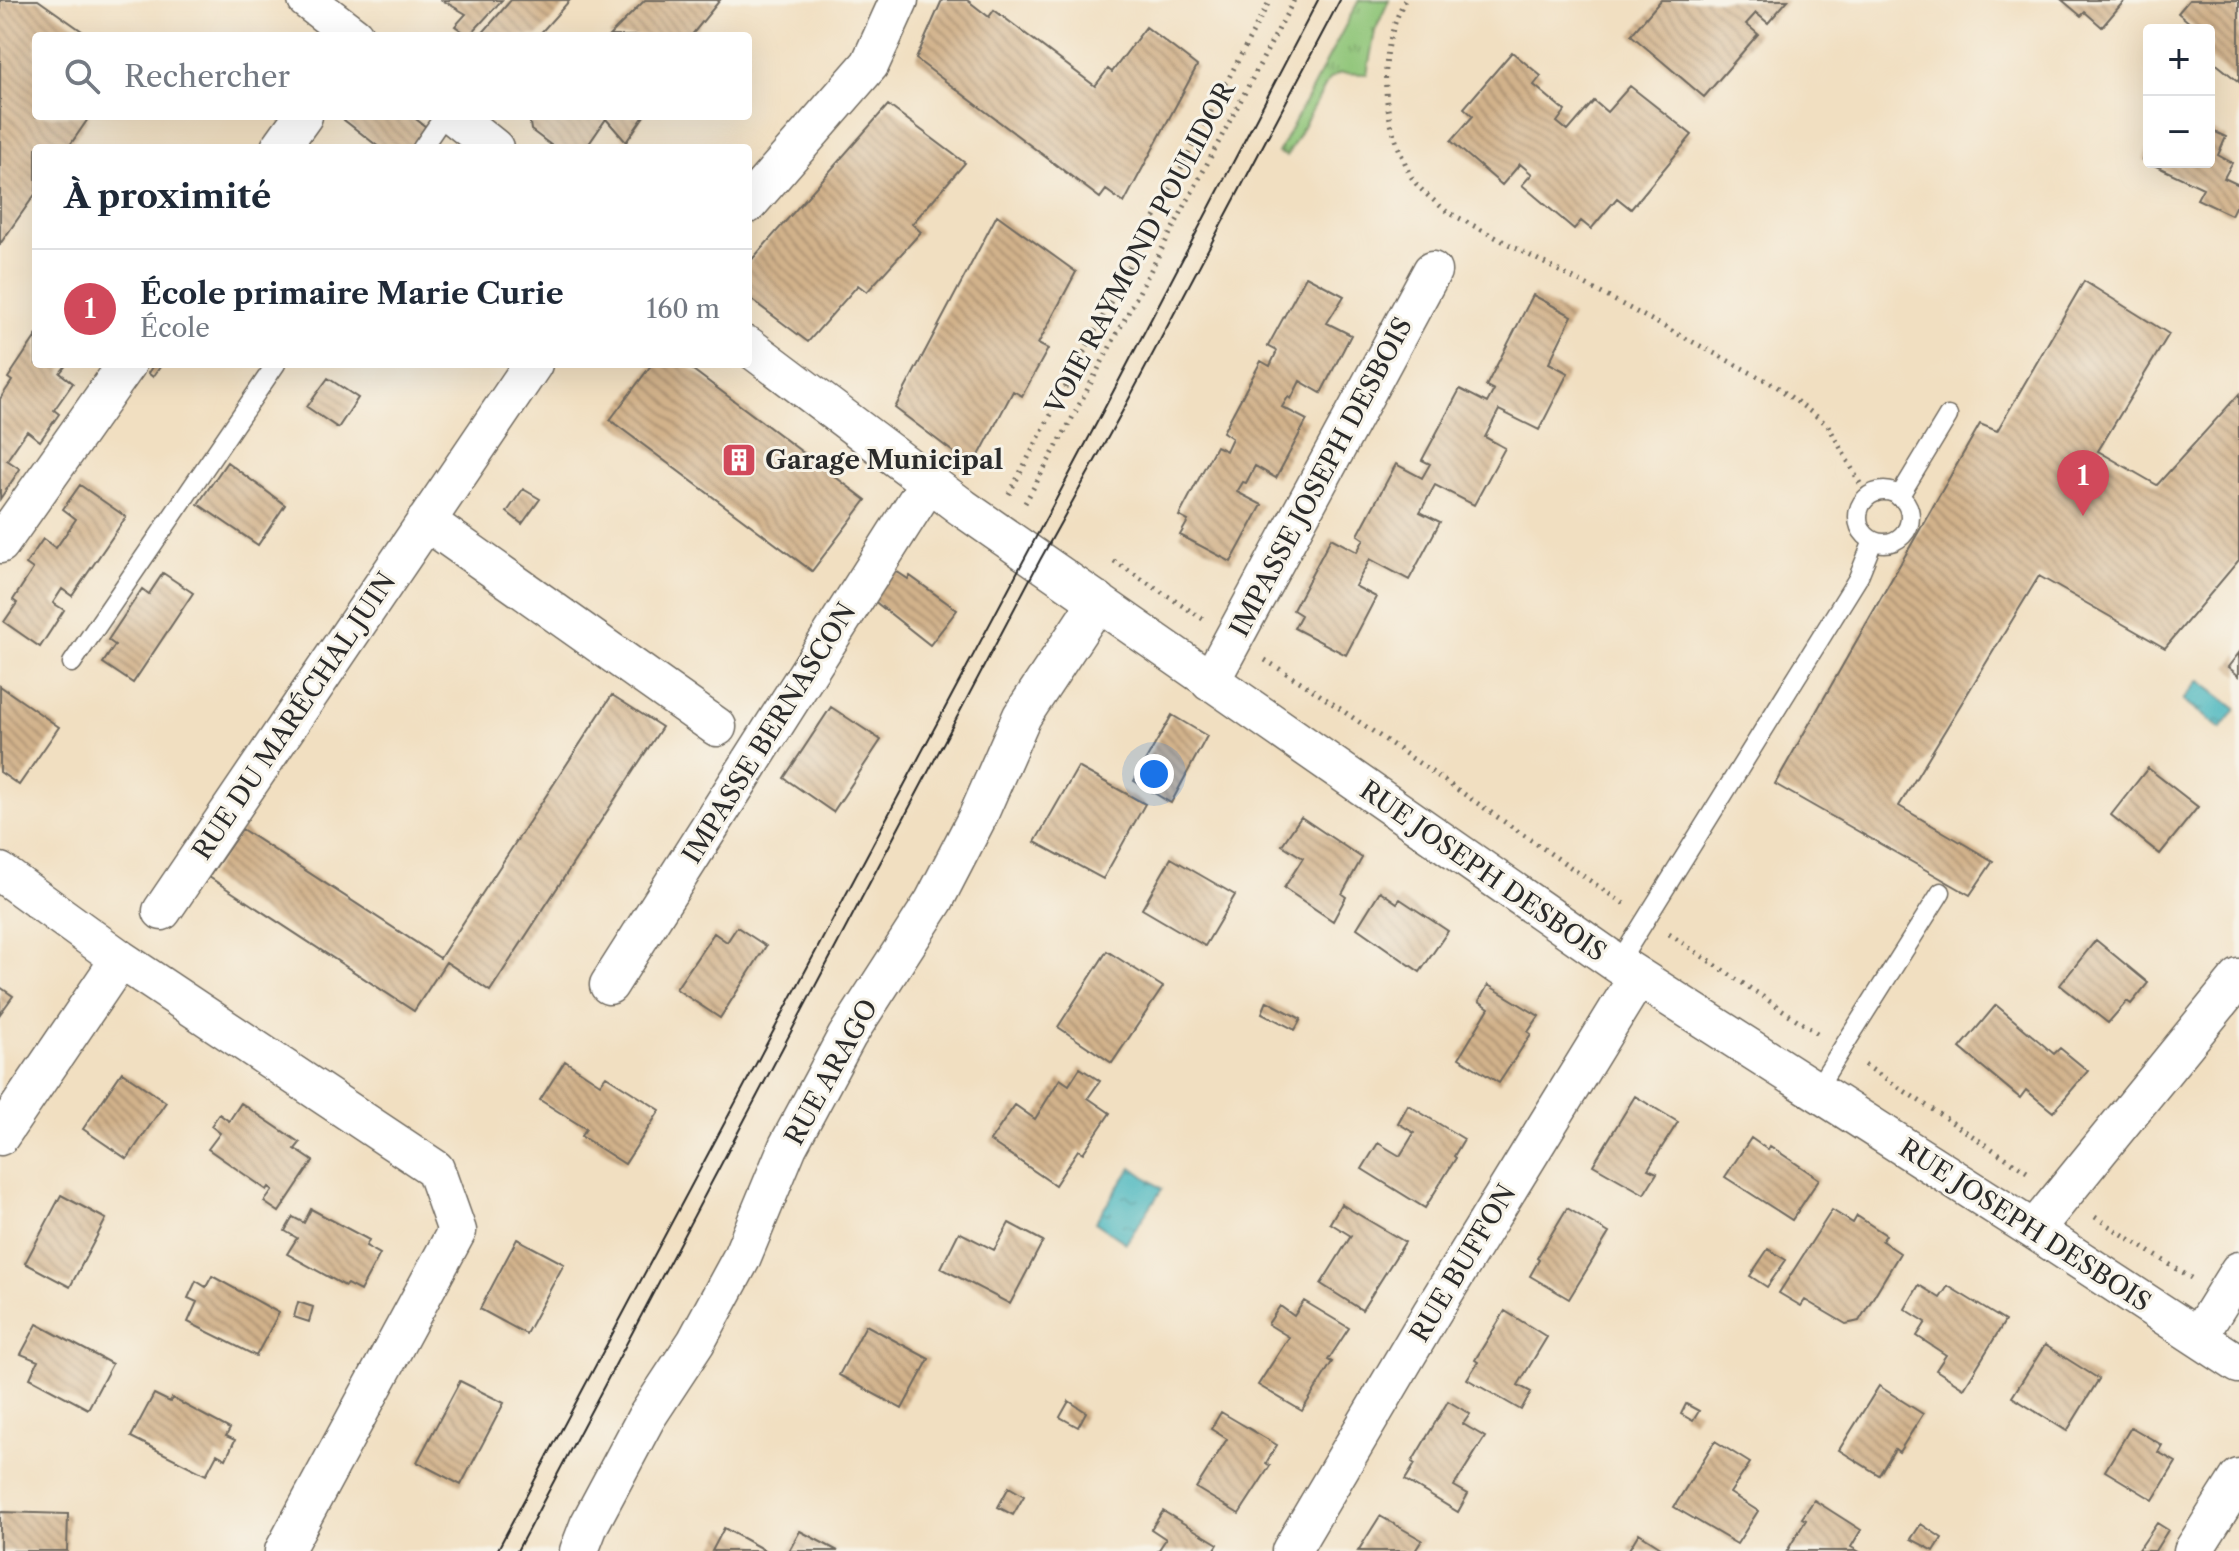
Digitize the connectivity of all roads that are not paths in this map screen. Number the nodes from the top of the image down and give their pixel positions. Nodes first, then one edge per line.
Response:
1 (307, 0) edge
2 (899, 0) edge
3 (349, 32) edge
4 (300, 120) edge
5 (441, 120) edge
6 (459, 120) edge
7 (283, 144) edge
8 (425, 144) edge
9 (489, 144) edge
10 (752, 199) edge
11 (1432, 271) dead end
12 (752, 349) edge
13 (124, 368) edge
14 (273, 368) edge
15 (530, 368) edge
16 (1948, 416) dead end
17 (929, 482) junction
18 (1899, 497) junction
19 (426, 521) junction
20 (1873, 541) junction
21 (0, 544) edge
22 (1098, 601) junction
23 (72, 663) dead end
24 (1210, 682) junction
25 (717, 727) dead end
26 (0, 872) edge
27 (1941, 892) dead end
28 (162, 911) dead end
29 (120, 959) junction
30 (1628, 970) junction
31 (2239, 978) edge
32 (609, 985) dead end
33 (1816, 1090) junction
34 (0, 1136) edge
35 (2034, 1230) junction
36 (2231, 1285) edge
37 (2198, 1337) junction
38 (2239, 1364) edge
39 (2239, 1478) edge
40 (284, 1551) edge
41 (579, 1551) edge
42 (1291, 1551) edge
43 (2193, 1551) edge

1 - 3 street
2 - 10 street
4 - 7 street
5 - 8 lane
6 - 9 street
11 - 24 street, IMPASSE JOSEPH DESBOIS
12 - 17 street, RUE JOSEPH DESBOIS
13 - 21 street
14 - 23 lane
15 - 19 street, RUE DU MARÉCHAL JUIN
16 - 18 lane
17 - 22 street, RUE JOSEPH DESBOIS
17 - 32 street, IMPASSE BERNASCON
18 - 20 lane
18 - 20 lane
19 - 25 street
19 - 28 street, RUE DU MARÉCHAL JUIN
20 - 30 lane
22 - 24 street, RUE JOSEPH DESBOIS
22 - 41 street, RUE ARAGO
24 - 30 street, RUE JOSEPH DESBOIS
26 - 29 street
27 - 33 lane
29 - 34 street
29 - 40 street
30 - 33 street, RUE JOSEPH DESBOIS
30 - 42 street, RUE BUFFON
31 - 35 street
33 - 35 street, RUE JOSEPH DESBOIS
35 - 37 street, RUE JOSEPH DESBOIS
36 - 37 street
37 - 38 street, RUE JOSEPH DESBOIS
39 - 43 street

